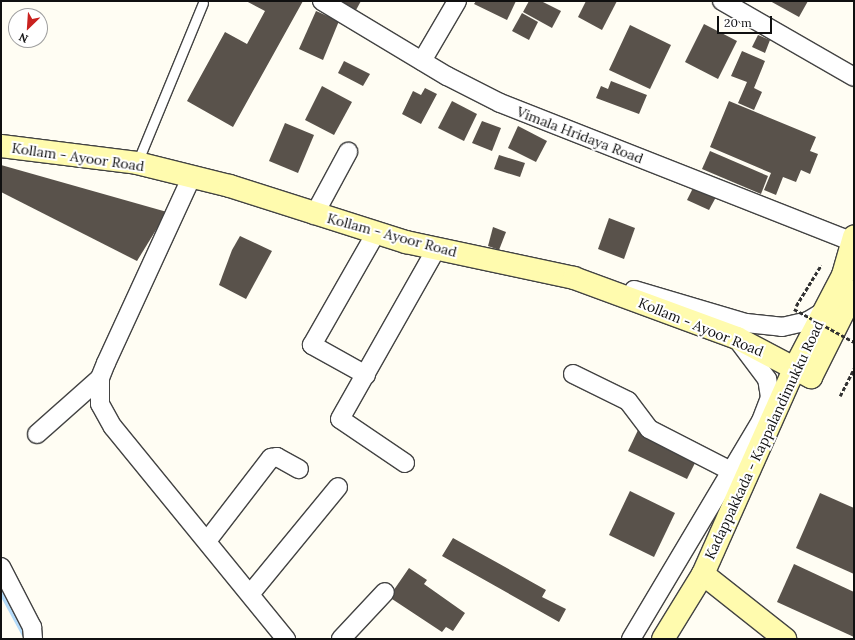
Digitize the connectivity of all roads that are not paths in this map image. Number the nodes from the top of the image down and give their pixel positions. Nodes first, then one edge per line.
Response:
1 (322, 1) edge
2 (457, 1) edge
3 (722, 1) edge
4 (203, 3) dead end
5 (422, 61) junction
6 (854, 77) edge
7 (1, 146) edge
8 (348, 152) dead end
9 (137, 164) junction
10 (192, 176) junction
11 (314, 215) junction
12 (376, 233) junction
13 (853, 239) edge
14 (436, 249) junction
15 (574, 278) junction
16 (854, 291) edge
17 (823, 312) junction
18 (737, 338) junction
19 (803, 372) junction
20 (573, 374) dead end
21 (366, 375) junction
22 (100, 378) junction
23 (37, 434) dead end
24 (405, 463) dead end
25 (299, 470) dead end
26 (732, 471) junction
27 (338, 487) dead end
28 (207, 541) junction
29 (1, 567) edge
30 (703, 574) junction
31 (385, 592) dead end
32 (251, 593) junction
33 (33, 639) edge
34 (286, 639) edge
35 (341, 639) edge
36 (631, 639) edge
37 (663, 639) edge
38 (785, 639) edge

1 - 5 street, Vimala Hridaya Road
2 - 5 street
3 - 6 street
4 - 9 lane
5 - 13 street, Vimala Hridaya Road
7 - 9 main road, Kollam - Ayoor Road
8 - 11 street
9 - 10 main road, Kollam - Ayoor Road
10 - 11 main road, Kollam - Ayoor Road
10 - 22 street
11 - 12 main road, Kollam - Ayoor Road
12 - 14 main road, Kollam - Ayoor Road
12 - 21 street
13 - 17 main road, Kadappakkada - Kappalandimukku Road
14 - 15 main road, Kollam - Ayoor Road
14 - 21 street
15 - 17 street
15 - 18 main road, Kollam - Ayoor Road
16 - 19 main road, Kadappakkada - Kappalandimukku Road
17 - 19 main road, Kadappakkada - Kappalandimukku Road
18 - 19 main road, Kollam - Ayoor Road
18 - 26 street
19 - 30 main road, Kadappakkada - Kappalandimukku Road
20 - 26 street
21 - 24 street
22 - 23 street
22 - 28 street
25 - 28 street
26 - 36 street
27 - 32 street
28 - 32 street
29 - 33 street
30 - 37 main road, Kadappakkada - Kappalandimukku Road
30 - 38 main road
31 - 35 street
32 - 34 street

